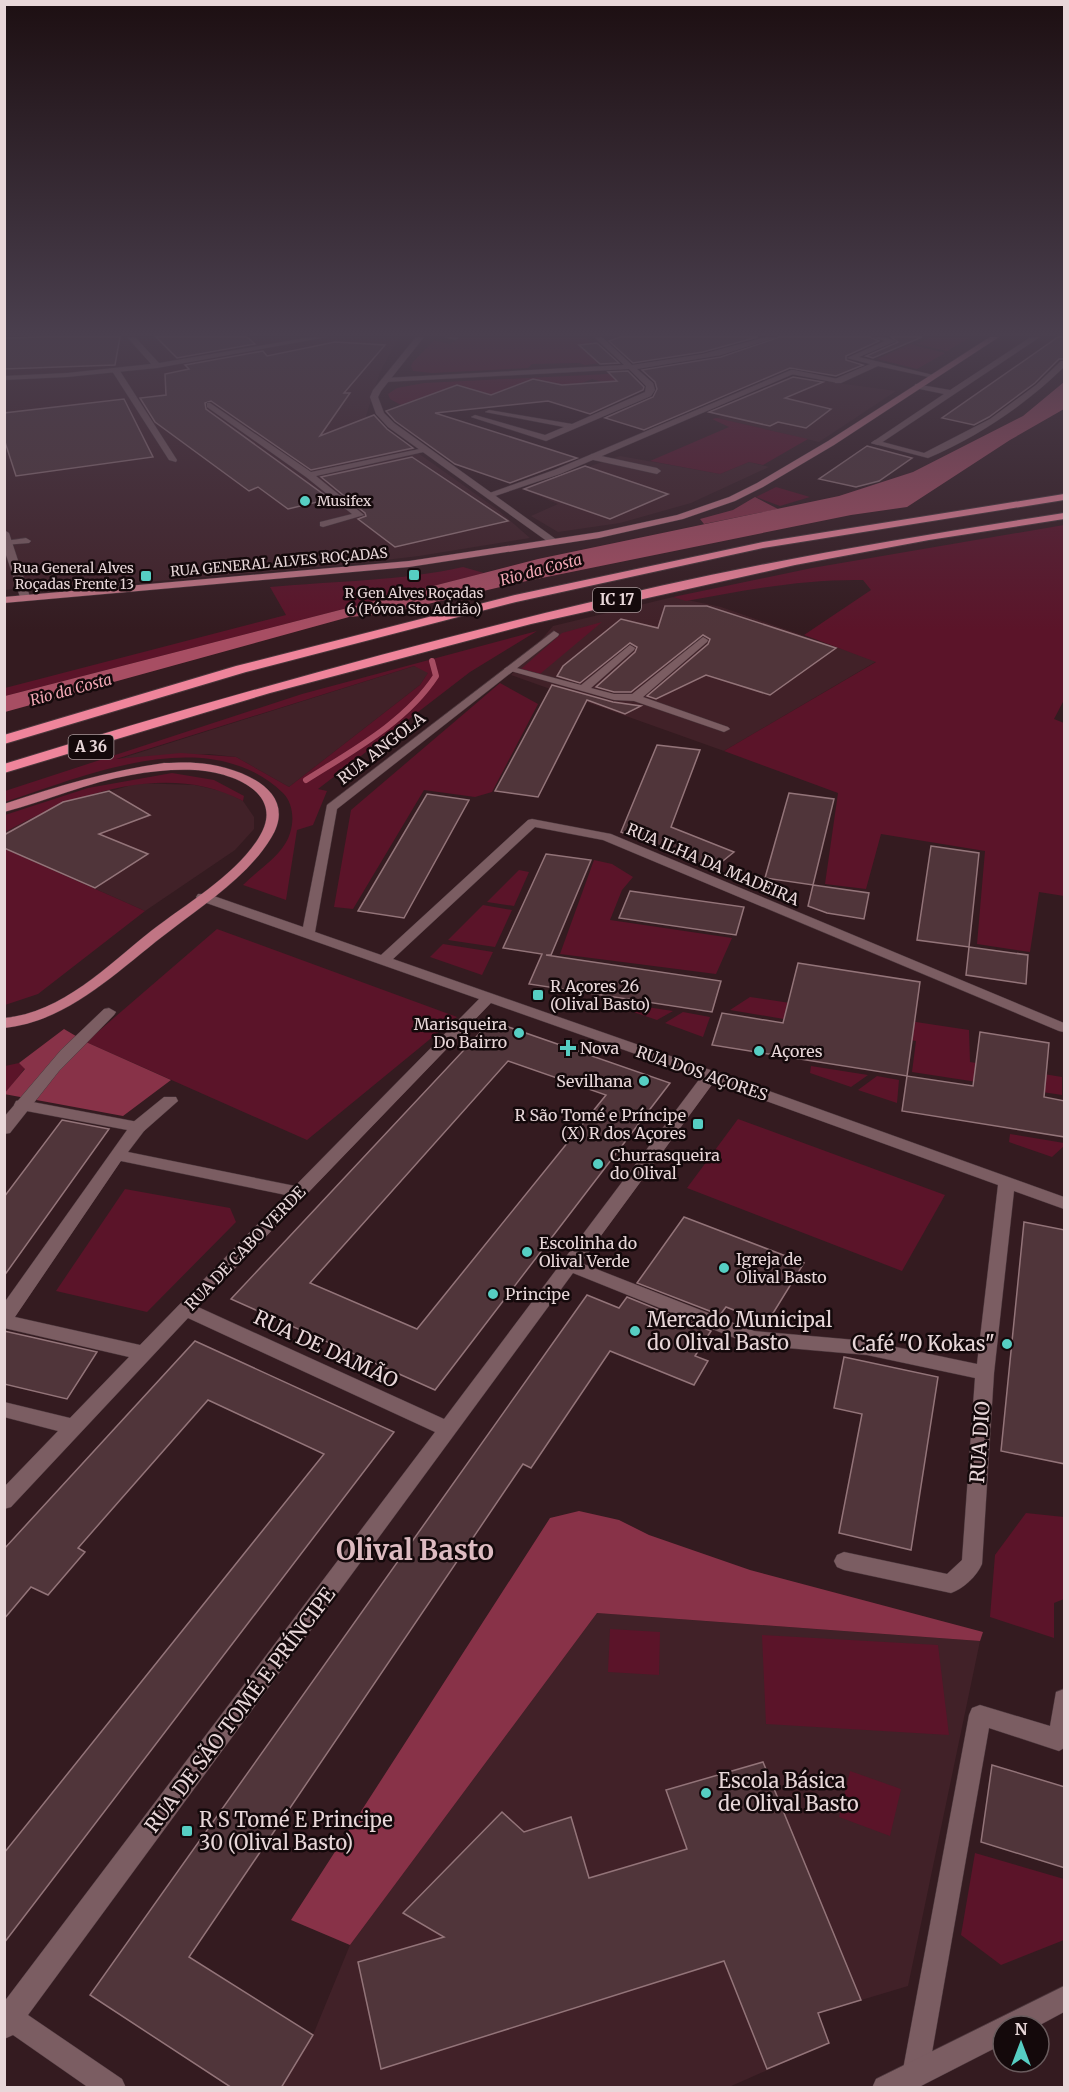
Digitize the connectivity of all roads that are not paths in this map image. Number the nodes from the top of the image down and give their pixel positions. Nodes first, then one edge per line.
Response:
1 (157, 435) edge
2 (252, 435) edge
3 (403, 435) edge
4 (534, 435) edge
5 (553, 435) edge
6 (645, 435) edge
7 (842, 435) edge
8 (888, 435) edge
9 (968, 435) edge
10 (424, 451) junction
11 (592, 457) junction
12 (173, 460) dead end
13 (657, 471) dead end
14 (309, 475) junction
15 (489, 495) junction
16 (1065, 497) edge
17 (1065, 516) edge
18 (323, 524) dead end
19 (6, 538) edge
20 (26, 541) dead end
21 (554, 542) junction
22 (25, 597) junction
23 (4, 600) edge
24 (554, 634) dead end
25 (703, 640) dead end
26 (630, 648) dead end
27 (509, 669) junction
28 (583, 689) junction
29 (635, 698) junction
30 (115, 708) junction
31 (177, 716) junction
32 (724, 729) dead end
33 (4, 740) edge
34 (4, 746) edge
35 (4, 769) edge
36 (4, 777) edge
37 (4, 808) edge
38 (203, 897) junction
39 (308, 935) junction
40 (382, 961) junction
41 (488, 998) junction
42 (109, 1012) dead end
43 (4, 1023) edge
44 (1065, 1028) edge
45 (711, 1075) junction
46 (170, 1101) dead end
47 (22, 1106) junction
48 (138, 1127) junction
49 (4, 1129) edge
50 (117, 1155) junction
51 (1007, 1184) junction
52 (299, 1192) junction
53 (1065, 1203) edge
54 (570, 1265) junction
55 (185, 1309) junction
56 (4, 1319) edge
57 (144, 1353) junction
58 (985, 1373) junction
59 (4, 1409) edge
60 (74, 1427) junction
61 (448, 1430) junction
62 (4, 1501) edge
63 (844, 1561) dead end
64 (1065, 1699) edge
65 (1065, 1999) edge
66 (1035, 2014) edge
67 (7, 2019) edge
68 (991, 2036) edge
69 (915, 2075) junction
70 (113, 2088) edge
71 (885, 2088) edge

1 - 12 street
2 - 14 street
3 - 10 street
4 - 5 street
6 - 11 street
7 - 21 main road, RUA GENERAL ALVES ROÇADAS
8 - 9 street
10 - 14 street
10 - 15 street
11 - 13 street
11 - 15 street
14 - 18 street
15 - 21 street
16 - 30 highway, IC 17
17 - 31 highway, IC 17
19 - 20 street
19 - 22 street
21 - 22 main road, RUA GENERAL ALVES ROÇADAS
22 - 23 main road, RUA GENERAL ALVES ROÇADAS
24 - 27 street, RUA ANGOLA
25 - 29 street
26 - 28 street
27 - 28 street
27 - 39 street, RUA ANGOLA
28 - 29 street
29 - 32 street
30 - 33 highway, A 36
30 - 34 highway
31 - 35 highway
31 - 36 highway, A 36
37 - 38 main road
38 - 39 street, RUA DOS AÇORES
38 - 43 main road
39 - 40 street, RUA DOS AÇORES
40 - 41 street, RUA DOS AÇORES
40 - 44 street, RUA ILHA DA MADEIRA
41 - 45 street, RUA DOS AÇORES
41 - 52 street, RUA DE CABO VERDE
42 - 47 street
45 - 51 street, RUA DOS AÇORES
45 - 54 street, RUA DE SÃO TOMÉ E PRÍNCIPE
46 - 48 street
47 - 48 street
47 - 49 street
48 - 50 street
50 - 52 street
50 - 56 street
51 - 53 street, RUA DOS AÇORES
51 - 58 street, RUA DIO
52 - 55 street, RUA DE CABO VERDE
54 - 58 street
54 - 61 street, RUA DE SÃO TOMÉ E PRÍNCIPE
55 - 57 street, RUA DE CABO VERDE
55 - 61 street, RUA DE DAMÃO
56 - 57 street
57 - 60 street, RUA DE CABO VERDE
58 - 63 street, RUA DIO
59 - 60 street
60 - 62 street, RUA DE CABO VERDE
61 - 67 street, RUA DE SÃO TOMÉ E PRÍNCIPE
64 - 69 street
65 - 66 street
67 - 70 street
68 - 69 street
69 - 71 street

